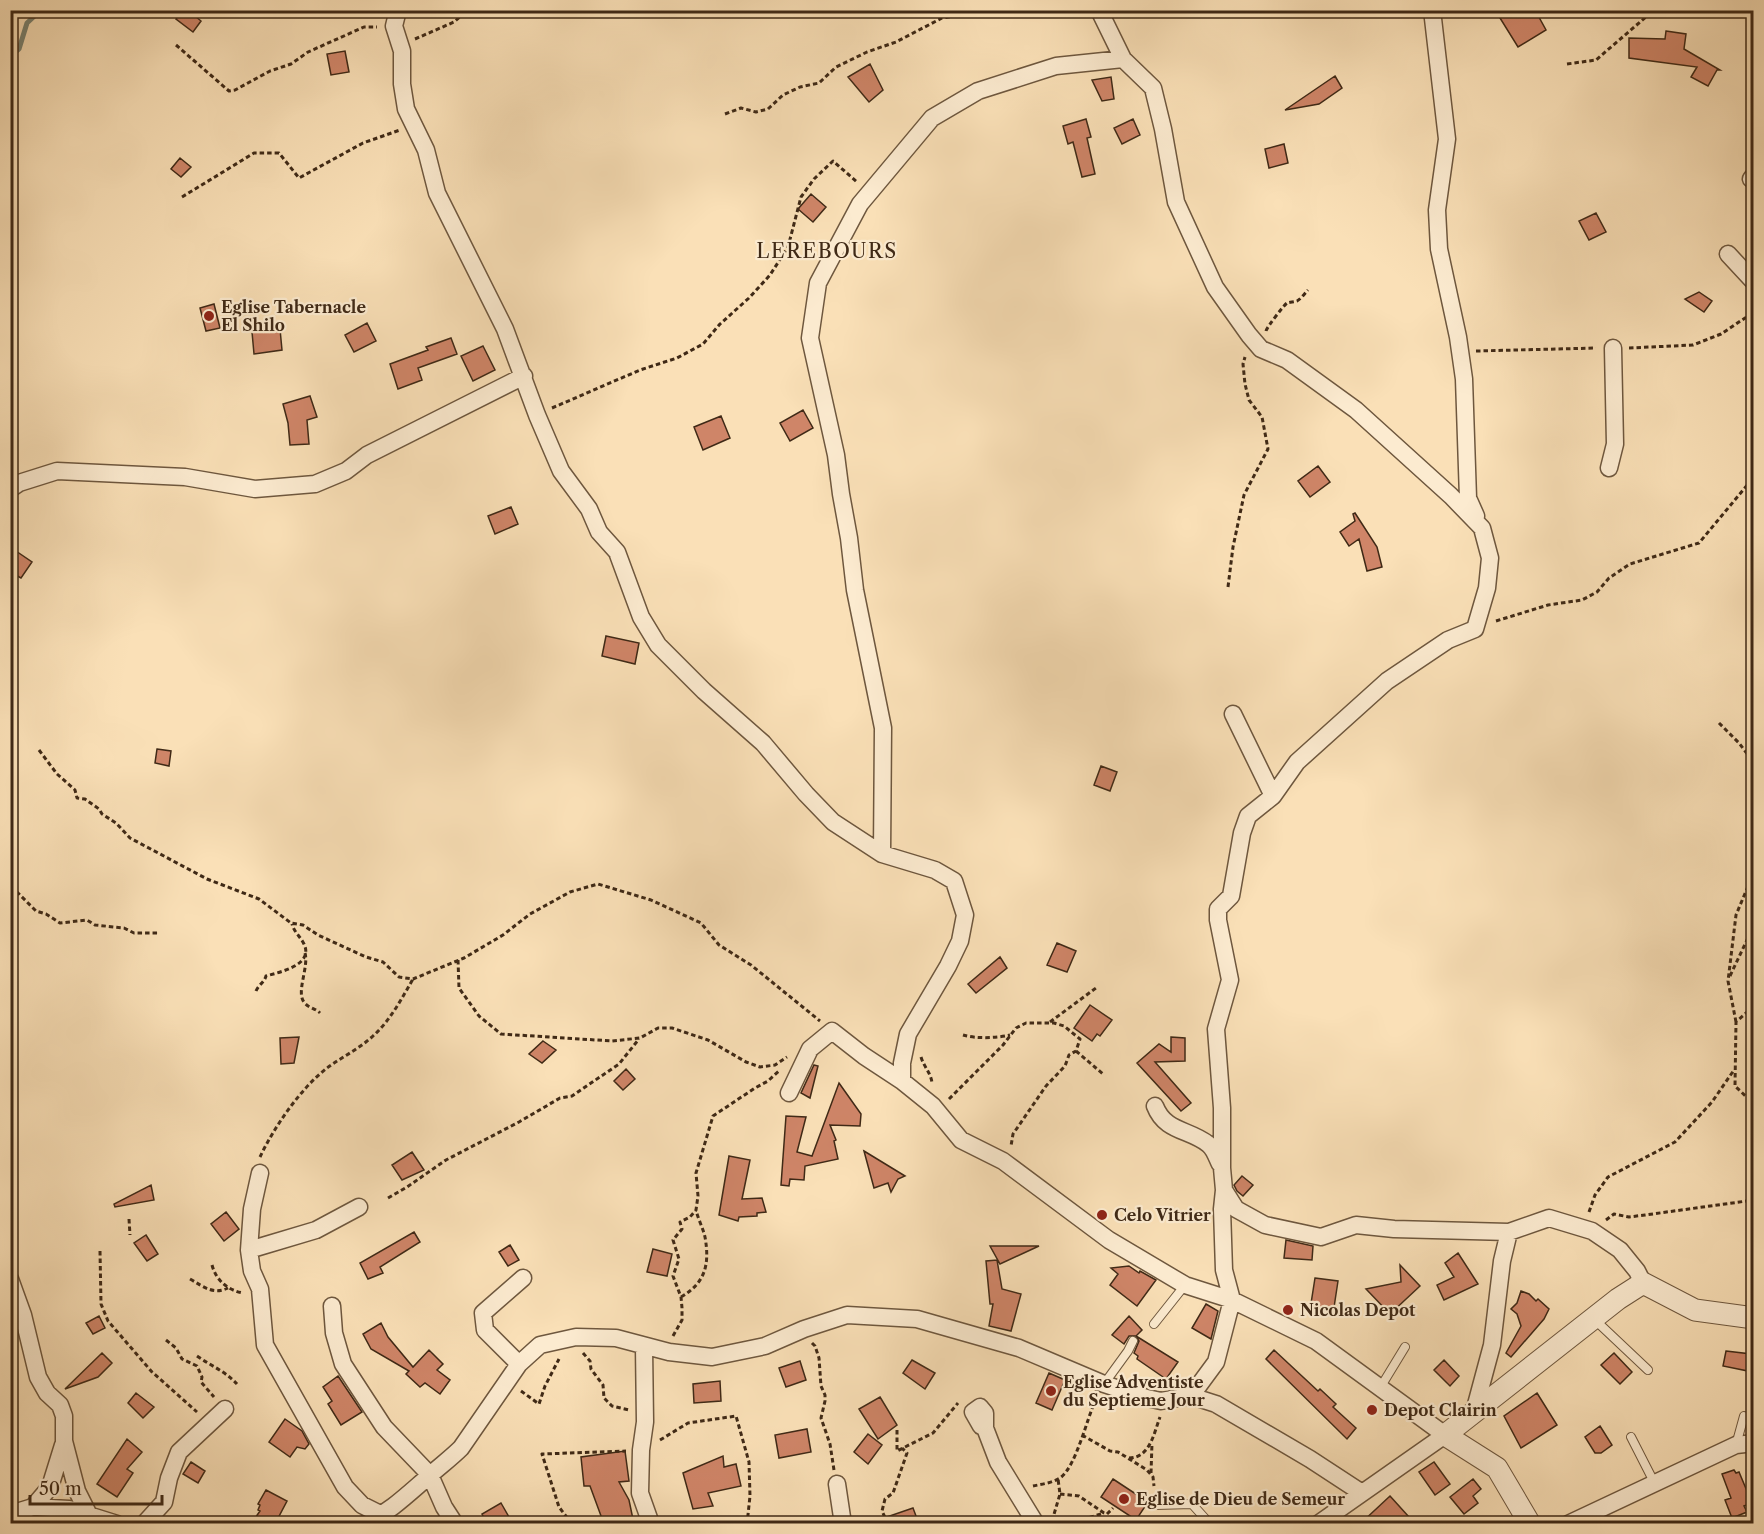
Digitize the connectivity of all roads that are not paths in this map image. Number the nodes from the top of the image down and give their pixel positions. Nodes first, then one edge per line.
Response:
1 (1099, 10) edge
2 (1431, 10) edge
3 (396, 18) edge
4 (1123, 59) junction
5 (1728, 254) dead end
6 (1754, 282) edge
7 (1613, 348) dead end
8 (524, 376) junction
9 (1609, 468) dead end
10 (10, 489) edge
11 (1482, 528) junction
12 (1233, 714) dead end
13 (1273, 796) junction
14 (882, 854) junction
15 (902, 1081) junction
16 (789, 1093) dead end
17 (1155, 1106) dead end
18 (1222, 1168) junction
19 (260, 1173) road end
20 (1224, 1190) junction
21 (359, 1207) dead end
22 (1509, 1232) junction
23 (249, 1250) junction
24 (523, 1278) dead end
25 (10, 1279) edge
26 (1643, 1283) junction
27 (1185, 1285) junction
28 (1232, 1300) junction
29 (332, 1306) dead end
30 (17, 1314) edge
31 (1754, 1317) edge
32 (1594, 1318) junction
33 (1154, 1324) dead end
34 (1132, 1341) dead end
35 (644, 1347) junction
36 (1405, 1347) dead end
37 (519, 1364) junction
38 (1648, 1370) dead end
39 (1104, 1384) junction
40 (1380, 1388) junction
41 (1191, 1396) junction
42 (225, 1409) dead end
43 (1474, 1412) junction
44 (1744, 1416) dead end
45 (977, 1419) road end
46 (1445, 1435) junction
47 (1631, 1437) dead end
48 (64, 1442) junction
49 (1754, 1443) edge
50 (1736, 1445) junction
51 (430, 1475) junction
52 (837, 1484) road end
53 (1655, 1484) junction
54 (1362, 1493) junction
55 (1156, 1505) dead end
56 (33, 1507) junction
57 (10, 1514) edge
58 (382, 1515) junction
59 (93, 1520) edge
60 (117, 1524) edge
61 (144, 1524) edge
62 (365, 1524) edge
63 (455, 1524) edge
64 (651, 1524) edge
65 (843, 1524) edge
66 (1036, 1524) edge
67 (1210, 1524) edge
68 (1318, 1524) edge
69 (1530, 1524) edge
70 (1568, 1524) edge

1 - 4 street
2 - 11 street
3 - 8 street
4 - 11 street
4 - 14 street
5 - 6 street
7 - 9 street
8 - 10 street
8 - 14 street
11 - 13 street
12 - 13 street
13 - 18 street
14 - 15 street
15 - 16 street
15 - 27 street
17 - 18 street
18 - 20 street
19 - 23 street
20 - 22 street
20 - 28 street
21 - 23 street
22 - 26 street
22 - 43 street
23 - 58 street
24 - 37 street
25 - 30 street
26 - 31 street
26 - 32 street
27 - 28 street
27 - 33 lane
28 - 40 street
28 - 41 street
29 - 51 street
30 - 48 street
32 - 38 lane
32 - 43 street
34 - 39 lane
35 - 37 street
35 - 39 street
35 - 64 street
36 - 40 lane
37 - 51 street
39 - 41 street
40 - 46 street
41 - 54 street
42 - 61 street
43 - 46 street
44 - 50 lane
45 - 66 street
46 - 54 street
46 - 69 street
47 - 53 lane
48 - 56 street
48 - 59 street
49 - 50 street
50 - 53 street
51 - 58 street
51 - 63 street
52 - 65 street
53 - 70 street
54 - 68 street
55 - 67 lane
56 - 57 street
56 - 59 street
58 - 62 street
59 - 60 street

